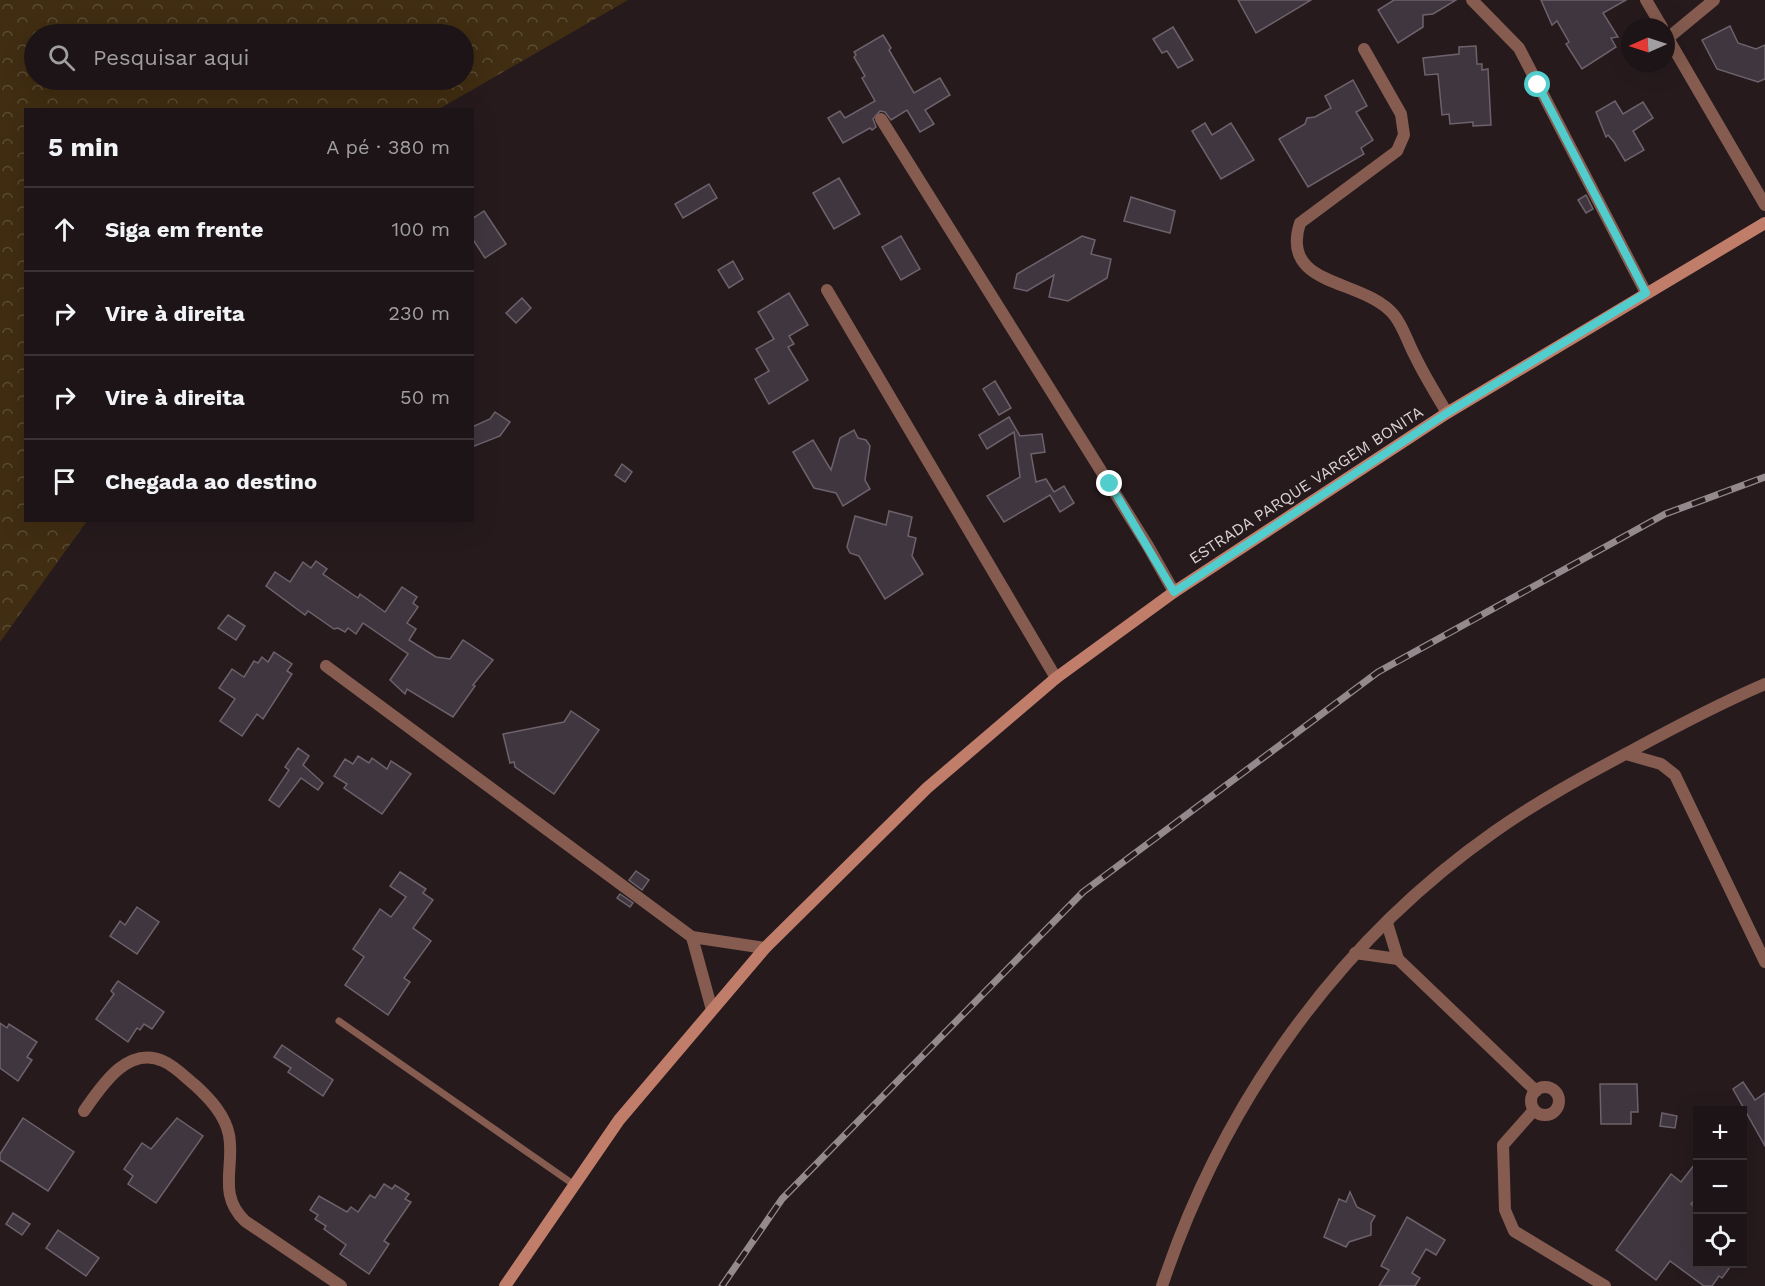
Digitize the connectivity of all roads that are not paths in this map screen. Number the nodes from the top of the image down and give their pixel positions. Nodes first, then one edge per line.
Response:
1 (1472, 0) edge
2 (1646, 0) edge
3 (1714, 0) edge
4 (1656, 18) edge
5 (1675, 26) edge
6 (1364, 49) dead end
7 (1675, 50) edge
8 (881, 119) dead end
9 (1765, 205) edge
10 (1765, 223) edge
11 (827, 290) dead end
12 (1646, 293) junction
13 (1447, 413) junction
14 (1174, 592) junction
15 (326, 666) dead end
16 (1056, 678) junction
17 (1765, 684) edge
18 (1626, 754) junction
19 (1387, 923) junction
20 (692, 937) junction
21 (765, 948) junction
22 (1355, 954) junction
23 (1398, 959) junction
24 (1765, 962) edge
25 (712, 1010) junction
26 (339, 1021) dead end
27 (1536, 1091) junction
28 (1534, 1110) junction
29 (84, 1111) dead end
30 (573, 1184) junction
31 (1163, 1285) edge
32 (341, 1286) edge
33 (505, 1286) edge
34 (1605, 1286) edge

1 - 12 street
2 - 4 street
3 - 5 street
6 - 13 street
7 - 9 street
8 - 14 street
10 - 12 main road, ESTRADA PARQUE VARGEM BONITA
11 - 16 street
12 - 13 main road, ESTRADA PARQUE VARGEM BONITA
13 - 14 main road, ESTRADA PARQUE VARGEM BONITA
14 - 16 main road, ESTRADA PARQUE VARGEM BONITA
15 - 20 street
16 - 21 main road, ESTRADA PARQUE VARGEM BONITA
17 - 18 street
18 - 19 street
18 - 24 street
19 - 22 street
19 - 23 street
20 - 21 street
20 - 25 street
21 - 25 main road, ESTRADA PARQUE VARGEM BONITA
22 - 23 street
22 - 31 street
23 - 27 street
25 - 30 main road, ESTRADA PARQUE VARGEM BONITA
26 - 30 lane
27 - 28 street
27 - 28 street
28 - 34 street
29 - 32 street
30 - 33 main road, ESTRADA PARQUE VARGEM BONITA

